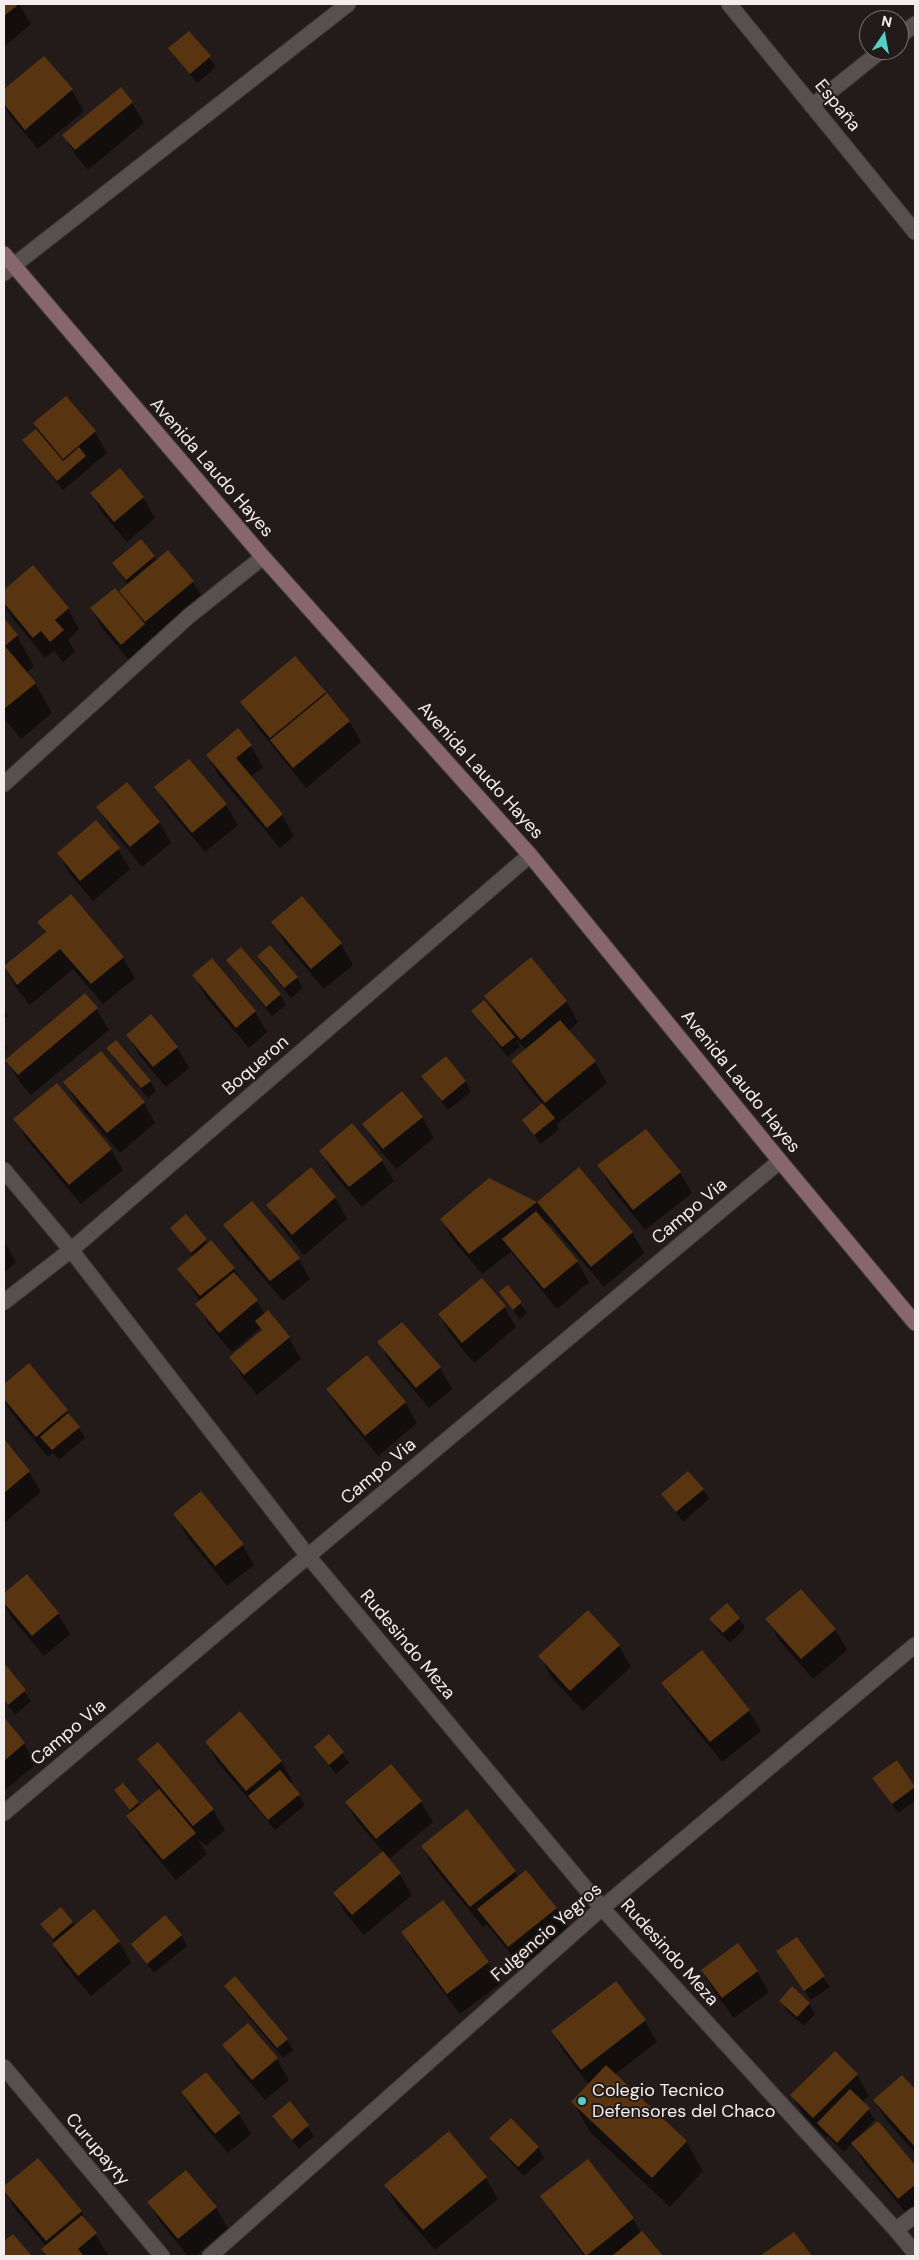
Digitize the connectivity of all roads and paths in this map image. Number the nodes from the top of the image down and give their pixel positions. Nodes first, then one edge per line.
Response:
1 (348, 4) edge
2 (729, 4) edge
3 (870, 60) edge
4 (812, 106) junction
5 (915, 232) edge
6 (7, 264) edge
7 (263, 557) junction
8 (4, 784) edge
9 (530, 855) junction
10 (780, 1162) junction
11 (4, 1170) edge
12 (71, 1250) junction
13 (4, 1302) edge
14 (915, 1323) edge
15 (308, 1556) junction
16 (915, 1645) edge
17 (4, 1813) edge
18 (602, 1908) junction
19 (4, 2067) edge
20 (915, 2215) edge
21 (896, 2230) junction
22 (915, 2253) edge
23 (162, 2256) edge
24 (210, 2256) edge

1 - 6 street
2 - 4 street, España
3 - 4 street
4 - 5 street, España
6 - 7 street, Avenida Laudo Hayes
7 - 8 street
7 - 9 street, Avenida Laudo Hayes
9 - 10 street, Avenida Laudo Hayes
9 - 12 street, Boqueron
10 - 14 street, Avenida Laudo Hayes
10 - 15 street, Campo Via
11 - 12 street, Rudesindo Meza
12 - 13 street, Boqueron
12 - 15 street, Rudesindo Meza
15 - 17 street, Campo Via
15 - 18 street, Rudesindo Meza
16 - 18 street, Fulgencio Yegros
18 - 21 street, Rudesindo Meza
18 - 24 street, Fulgencio Yegros
19 - 23 street, Curupayty
20 - 21 street
21 - 22 street, Rudesindo Meza

